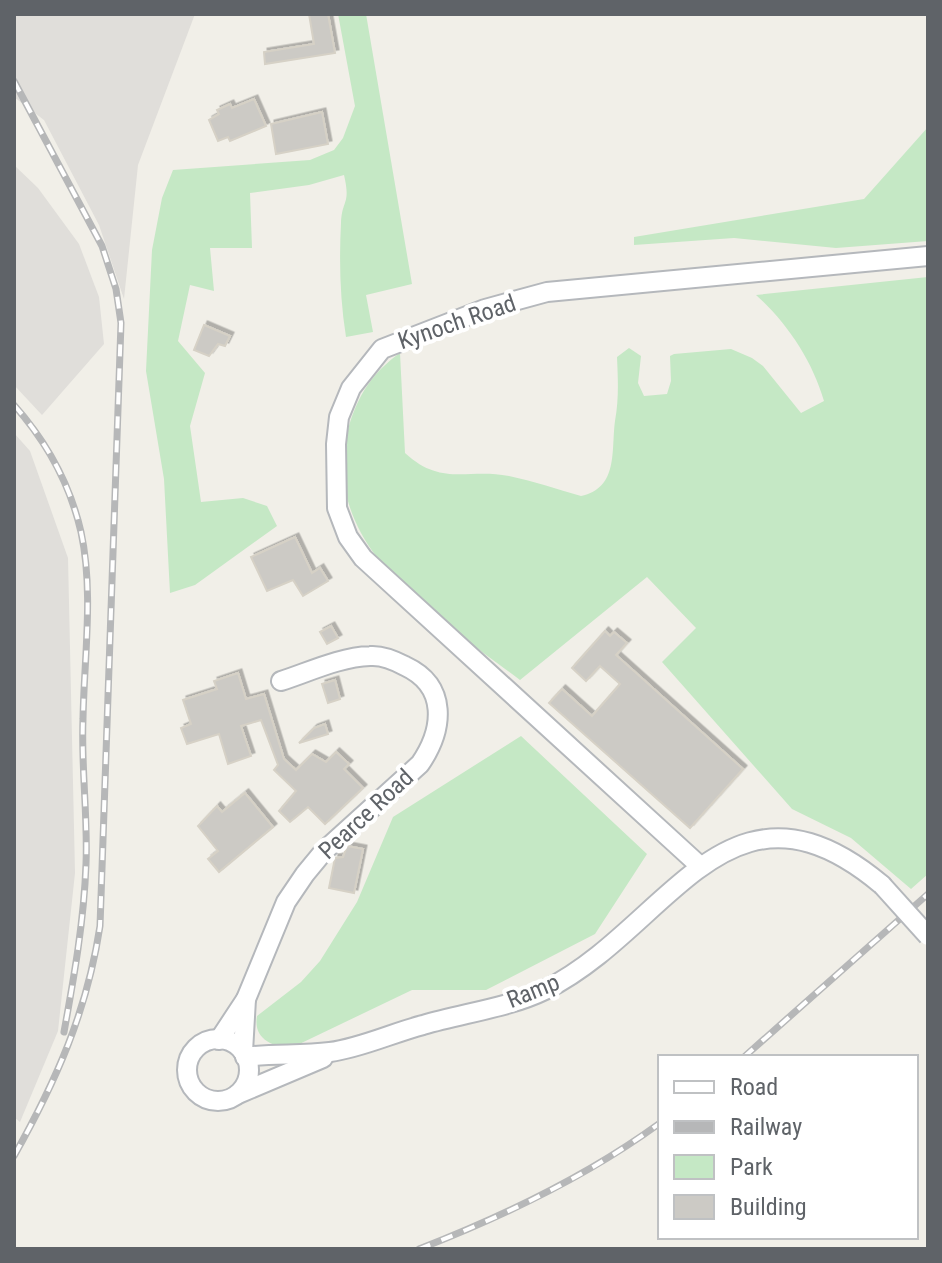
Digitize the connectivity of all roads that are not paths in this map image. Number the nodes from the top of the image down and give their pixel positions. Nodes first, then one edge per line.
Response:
1 (928, 256) edge
2 (281, 681) dead end
3 (700, 866) junction
4 (928, 936) edge
5 (246, 999) junction
6 (219, 1040) junction
7 (332, 1052) junction
8 (244, 1054) junction
9 (238, 1094) junction

1 - 3 street, Kynoch Road
2 - 5 street, Pearce Road
3 - 4 street, Ramp, bridge
3 - 7 street, Ramp
5 - 6 street, Pearce Road
5 - 8 street, Pearce Road
6 - 8 street
6 - 9 street
7 - 8 street, Ramp
7 - 9 street, Ramp
8 - 9 street

